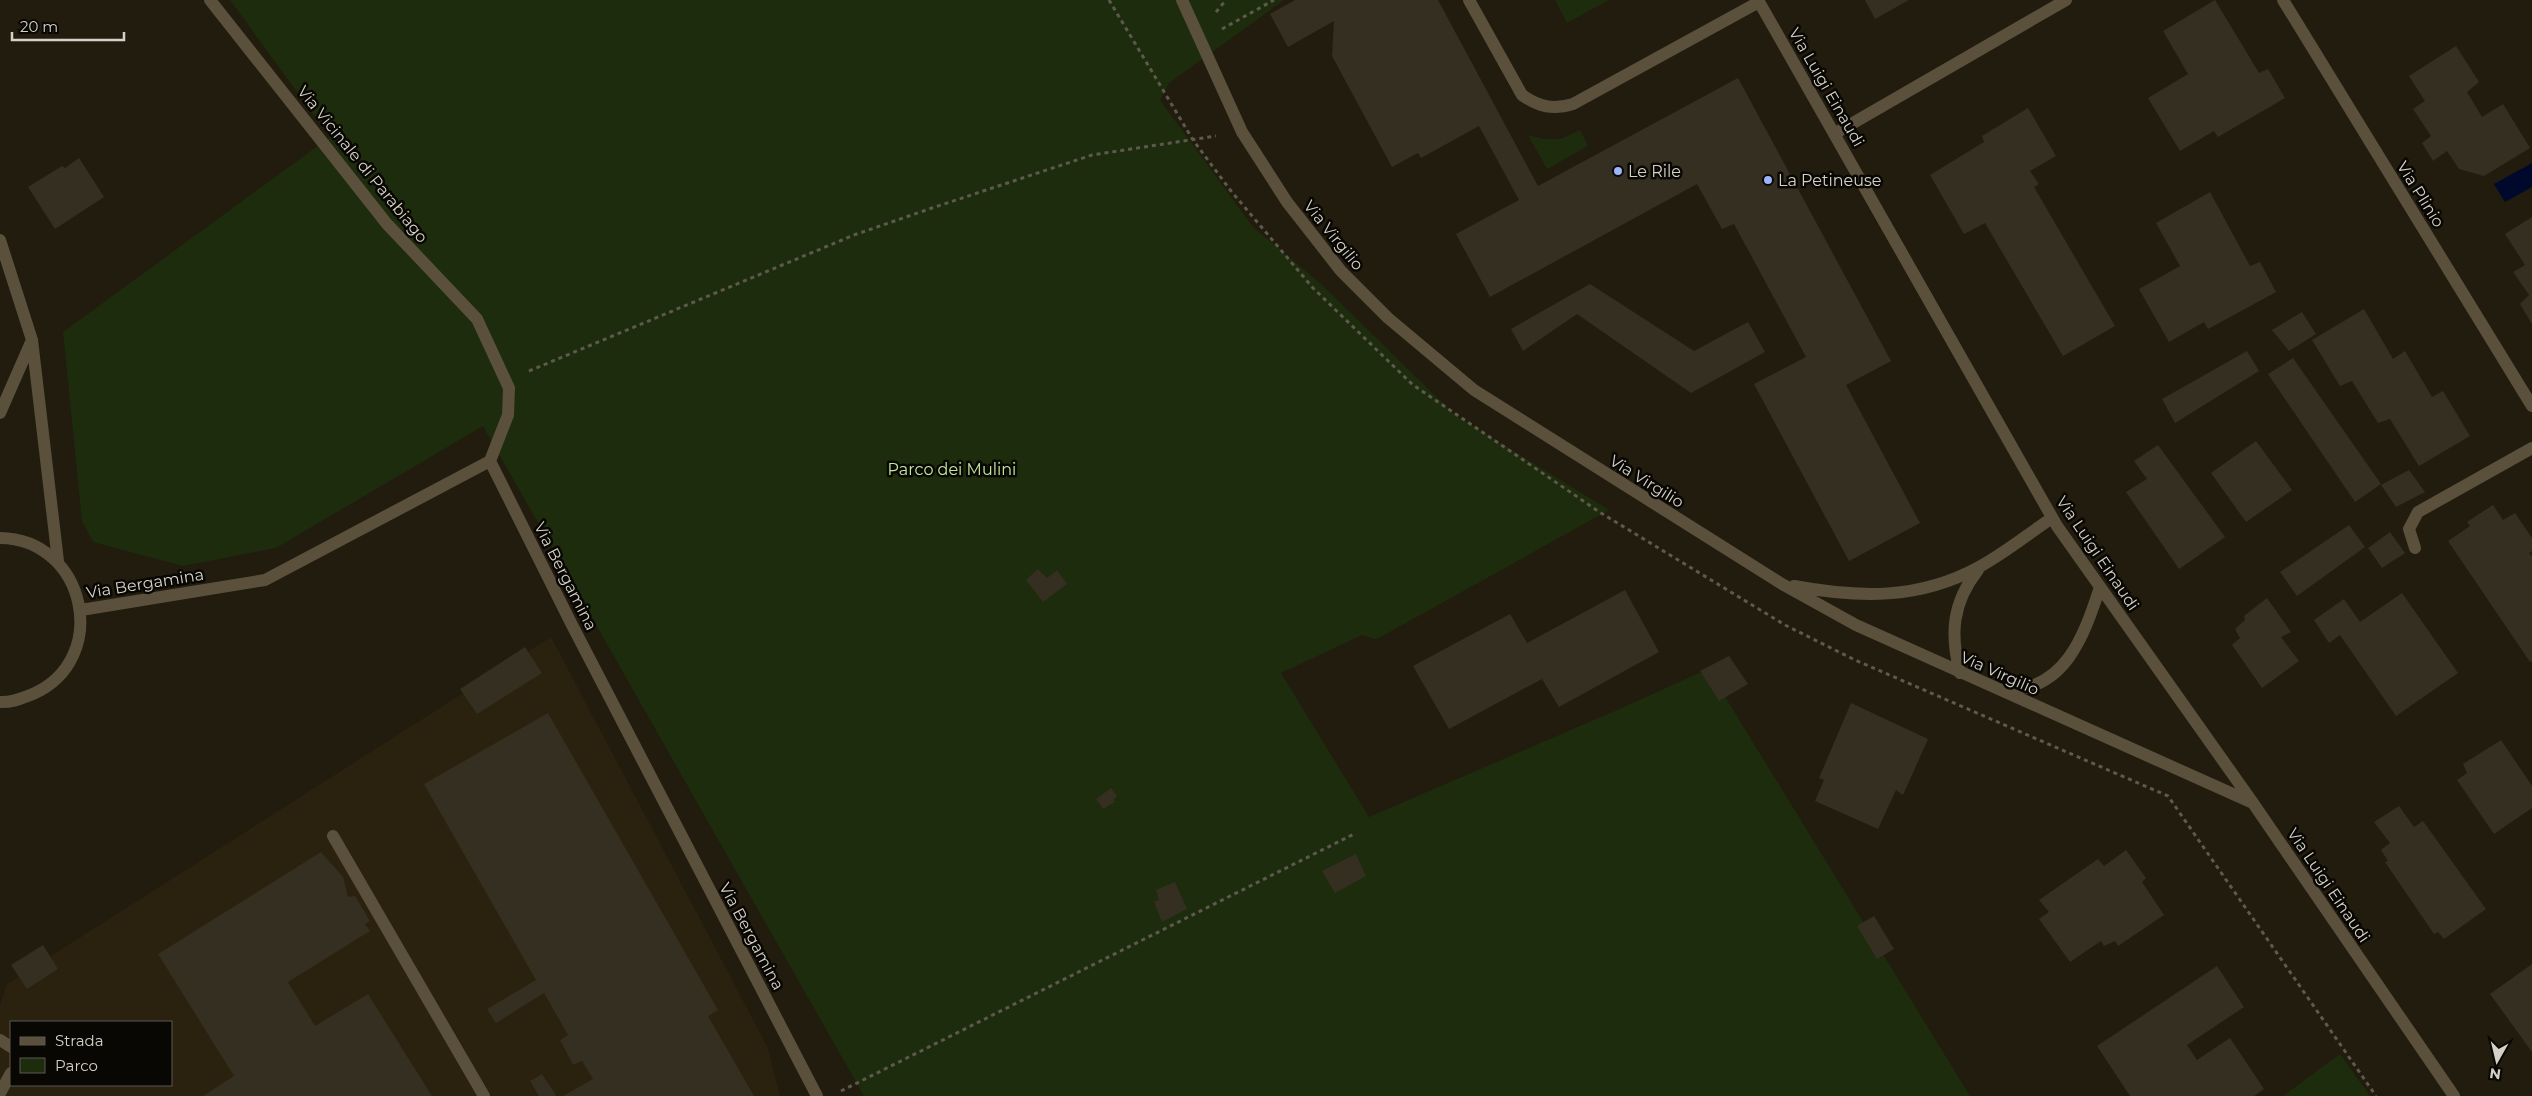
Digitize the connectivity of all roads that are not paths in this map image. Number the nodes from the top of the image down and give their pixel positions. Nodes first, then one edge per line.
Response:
1 (210, 0) edge
2 (1182, 0) edge
3 (1469, 0) edge
4 (2066, 0) edge
5 (2283, 0) edge
6 (1759, 1) edge
7 (1834, 134) junction
8 (0, 240) edge
9 (32, 340) junction
10 (2532, 406) edge
11 (0, 413) edge
12 (2532, 448) edge
13 (490, 461) junction
14 (2052, 518) junction
15 (0, 538) edge
16 (2415, 548) dead end
17 (58, 561) junction
18 (1980, 566) junction
19 (1782, 584) junction
20 (2100, 586) junction
21 (81, 610) junction
22 (1960, 673) junction
23 (1998, 690) junction
24 (1, 705) edge
25 (2253, 803) junction
26 (333, 836) dead end
27 (10, 1074) edge
28 (0, 1093) edge
29 (484, 1096) edge
30 (817, 1096) edge
31 (2454, 1096) edge

1 - 13 street, Via Vicinale di Parabiago
2 - 19 street, Via Virgilio
3 - 6 street
4 - 7 street
5 - 10 street, Via Plinio
6 - 7 street, Via Luigi Einaudi
7 - 14 street, Via Luigi Einaudi
8 - 9 street
9 - 11 street
9 - 17 street
12 - 16 street
13 - 21 street, Via Bergamina
13 - 30 street, Via Bergamina
14 - 18 street
14 - 20 street, Via Luigi Einaudi
15 - 17 street
17 - 21 street
18 - 19 street
18 - 22 street
19 - 22 street, Via Virgilio
20 - 23 street
20 - 25 street, Via Luigi Einaudi
21 - 24 street
22 - 23 street, Via Virgilio
23 - 25 street, Via Virgilio
25 - 31 street, Via Luigi Einaudi
26 - 29 street
27 - 28 street

